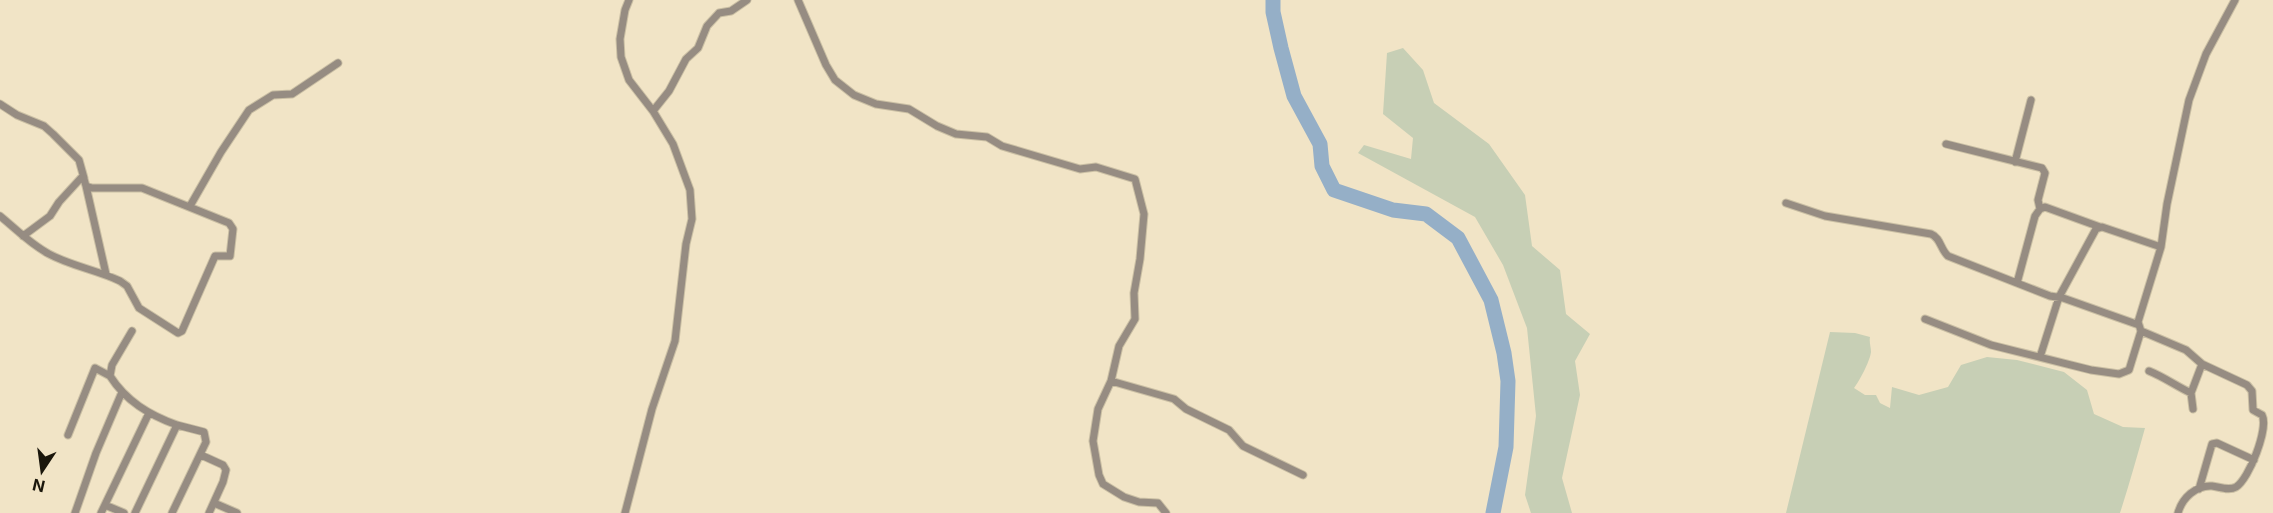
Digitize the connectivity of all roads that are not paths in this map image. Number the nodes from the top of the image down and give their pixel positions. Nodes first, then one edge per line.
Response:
1 (629, 0) edge
2 (747, 0) edge
3 (798, 0) edge
4 (2235, 0) edge
5 (338, 63) dead end
6 (2031, 100) dead end
7 (0, 104) edge
8 (653, 111) junction
9 (1946, 144) dead end
10 (2015, 162) junction
11 (85, 182) junction
12 (1786, 203) dead end
13 (190, 206) junction
14 (2040, 208) junction
15 (0, 216) edge
16 (2100, 227) junction
17 (23, 236) junction
18 (2161, 247) junction
19 (106, 274) junction
20 (2017, 283) junction
21 (2059, 297) junction
22 (1925, 319) dead end
23 (2140, 328) junction
24 (132, 331) dead end
25 (2040, 357) junction
26 (2202, 364) junction
27 (2149, 371) dead end
28 (110, 376) junction
29 (1110, 381) junction
30 (122, 392) junction
31 (2191, 393) junction
32 (2193, 409) dead end
33 (149, 413) junction
34 (177, 424) junction
35 (68, 435) dead end
36 (201, 455) junction
37 (2254, 460) junction
38 (1303, 475) dead end
39 (2199, 489) junction
40 (214, 503) junction
41 (105, 505) junction
42 (75, 513) edge
43 (101, 513) edge
44 (124, 513) edge
45 (135, 513) edge
46 (172, 513) edge
47 (209, 513) edge
48 (237, 513) edge
49 (625, 513) edge
50 (1166, 513) edge
51 (2178, 513) edge

1 - 8 street
2 - 8 street
3 - 29 street
4 - 18 street
5 - 13 street
6 - 10 street
7 - 11 street
8 - 49 street
9 - 10 street
10 - 14 street
11 - 13 street
11 - 17 street
11 - 19 street
12 - 20 street
13 - 19 street
14 - 16 street
14 - 20 street
15 - 17 street
16 - 18 street
16 - 21 street
17 - 19 street
18 - 23 street
20 - 21 street
21 - 23 street
21 - 25 street
22 - 25 street
23 - 25 street
23 - 26 street
24 - 28 street
26 - 31 street
26 - 37 street
27 - 31 street
28 - 30 street
28 - 35 street
29 - 38 street
29 - 50 street
30 - 33 street
30 - 42 street
31 - 32 street
33 - 34 street
33 - 41 street
34 - 36 street
34 - 45 street
36 - 40 street
36 - 46 street
37 - 39 street
37 - 39 street
39 - 51 street
40 - 47 street
40 - 48 street
41 - 43 street
41 - 44 street

